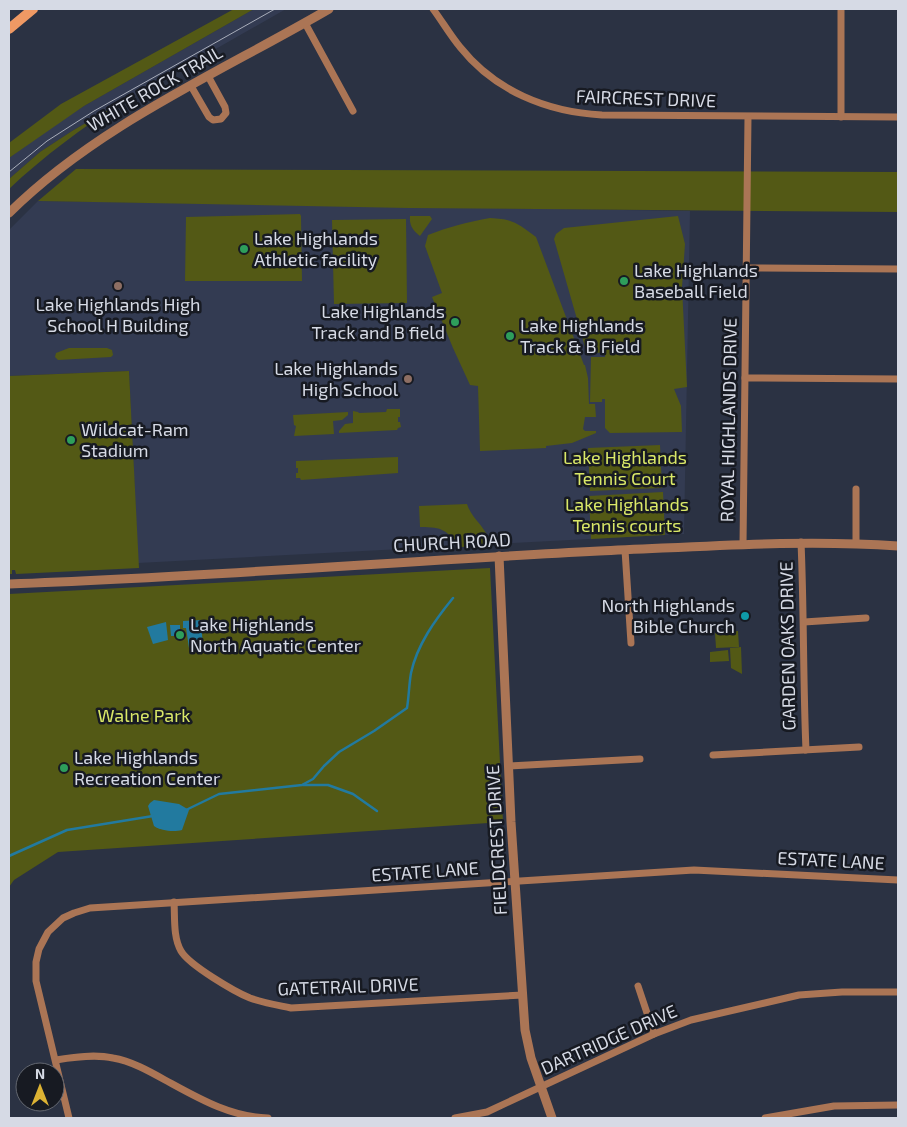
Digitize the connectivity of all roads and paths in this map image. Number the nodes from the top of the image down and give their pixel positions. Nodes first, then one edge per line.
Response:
1 (32, 9) edge
2 (329, 9) edge
3 (433, 9) edge
4 (841, 9) edge
5 (305, 23) junction
6 (9, 29) edge
7 (208, 76) junction
8 (191, 86) junction
9 (353, 111) dead end
10 (748, 116) junction
11 (840, 117) junction
12 (898, 117) edge
13 (9, 214) edge
14 (746, 268) junction
15 (898, 269) edge
16 (745, 378) junction
17 (898, 379) edge
18 (856, 489) dead end
19 (801, 542) junction
20 (856, 543) junction
21 (743, 545) junction
22 (898, 546) edge
23 (625, 550) junction
24 (498, 556) junction
25 (9, 584) edge
26 (866, 618) dead end
27 (804, 622) junction
28 (631, 643) dead end
29 (859, 747) dead end
30 (806, 750) junction
31 (713, 755) dead end
32 (640, 759) dead end
33 (509, 766) junction
34 (898, 880) edge
35 (515, 881) junction
36 (174, 902) junction
37 (638, 986) dead end
38 (898, 992) edge
39 (523, 994) junction
40 (654, 1034) junction
41 (56, 1060) junction
42 (540, 1087) junction
43 (898, 1105) edge
44 (69, 1118) edge
45 (268, 1118) edge
46 (455, 1118) edge
47 (552, 1118) edge
48 (765, 1118) edge

1 - 6 main road
2 - 5 street, WHITE ROCK TRAIL
3 - 10 street, FAIRCREST DRIVE
4 - 11 street
5 - 7 street, WHITE ROCK TRAIL
5 - 9 street
7 - 8 street, WHITE ROCK TRAIL
7 - 8 street
8 - 13 street, WHITE ROCK TRAIL
10 - 11 street, FAIRCREST DRIVE
10 - 14 street, ROYAL HIGHLANDS DRIVE
11 - 12 street, FAIRCREST DRIVE
14 - 15 street
14 - 16 street, ROYAL HIGHLANDS DRIVE
16 - 17 street
16 - 21 street, ROYAL HIGHLANDS DRIVE
18 - 20 street
19 - 20 street, CHURCH ROAD
19 - 21 street, CHURCH ROAD
19 - 27 street, GARDEN OAKS DRIVE
20 - 22 street, CHURCH ROAD
21 - 23 street, CHURCH ROAD
23 - 24 street, CHURCH ROAD
23 - 28 street
24 - 25 street, CHURCH ROAD
24 - 33 street, FIELDCREST DRIVE
26 - 27 street
27 - 30 street, GARDEN OAKS DRIVE
29 - 30 street
30 - 31 street
32 - 33 street
33 - 35 street, FIELDCREST DRIVE
34 - 35 street, ESTATE LANE
35 - 36 street, ESTATE LANE
35 - 39 street, FIELDCREST DRIVE
36 - 39 street, GATETRAIL DRIVE
36 - 41 street, ESTATE LANE
37 - 40 street
38 - 40 street, DARTRIDGE DRIVE
39 - 42 street, FIELDCREST DRIVE
40 - 42 street, DARTRIDGE DRIVE
41 - 44 street
41 - 45 street
42 - 46 street, DARTRIDGE DRIVE
42 - 47 street, FIELDCREST DRIVE
43 - 48 street

